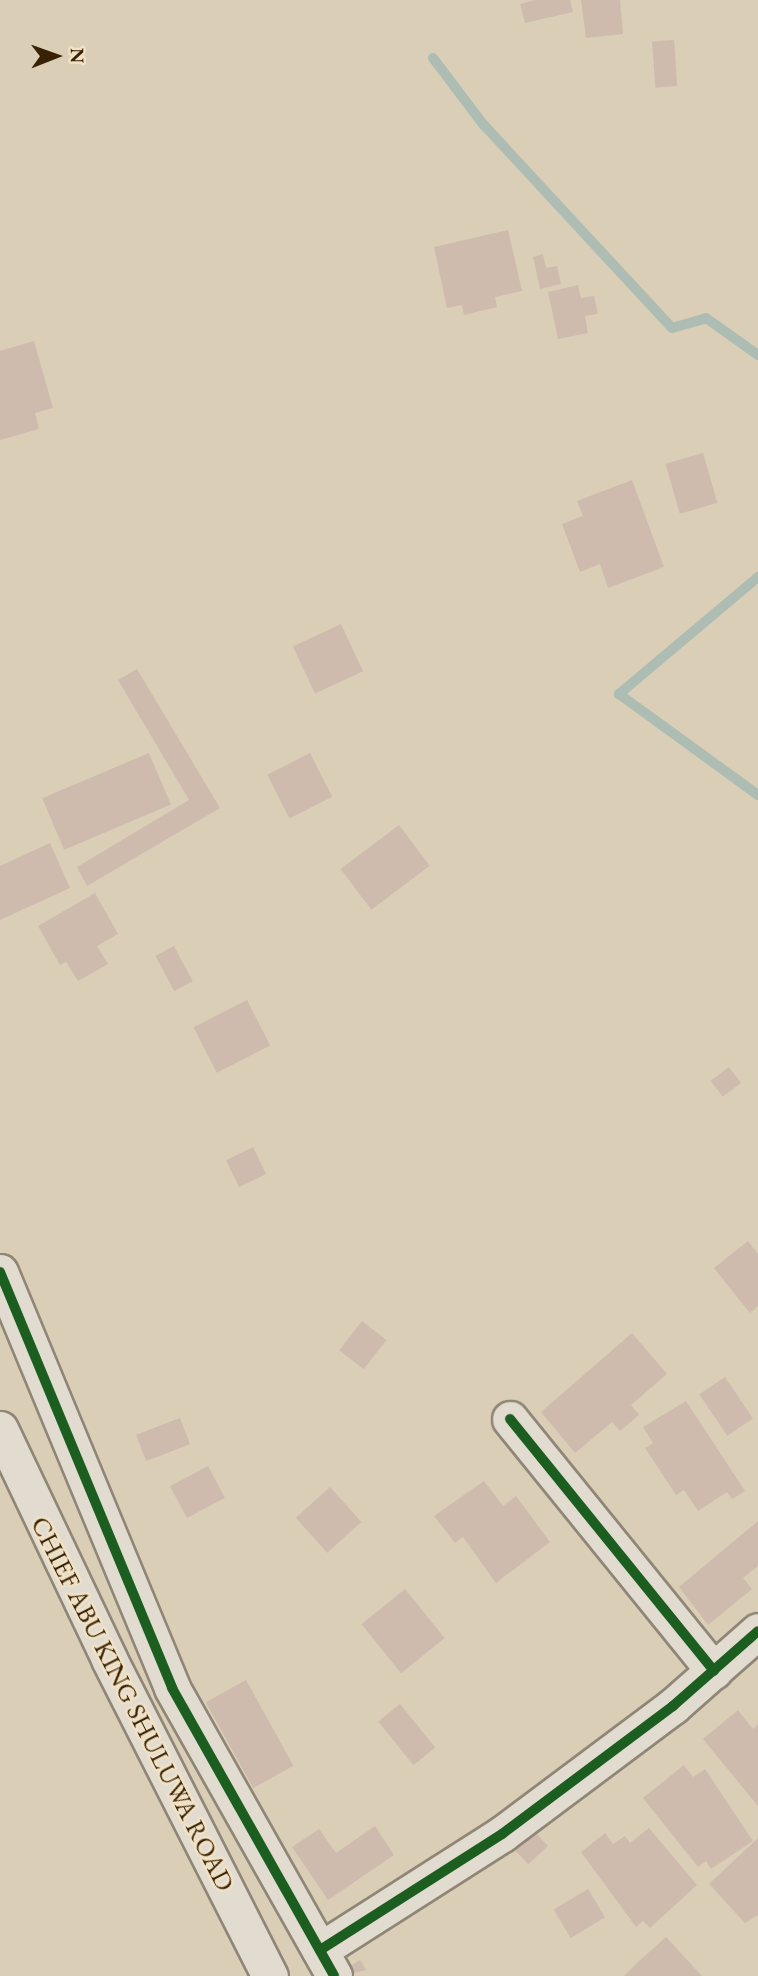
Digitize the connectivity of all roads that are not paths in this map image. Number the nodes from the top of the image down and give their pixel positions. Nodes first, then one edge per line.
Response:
1 (0, 1272) edge
2 (510, 1419) dead end
3 (0, 1429) edge
4 (8, 1477) edge
5 (758, 1631) edge
6 (714, 1671) junction
7 (327, 1963) edge
8 (270, 1976) edge

1 - 7 street
2 - 6 street
3 - 4 street, CHIEF ABU KING SHULUWA ROAD
4 - 8 street, CHIEF ABU KING SHULUWA ROAD
5 - 6 street
6 - 7 street

